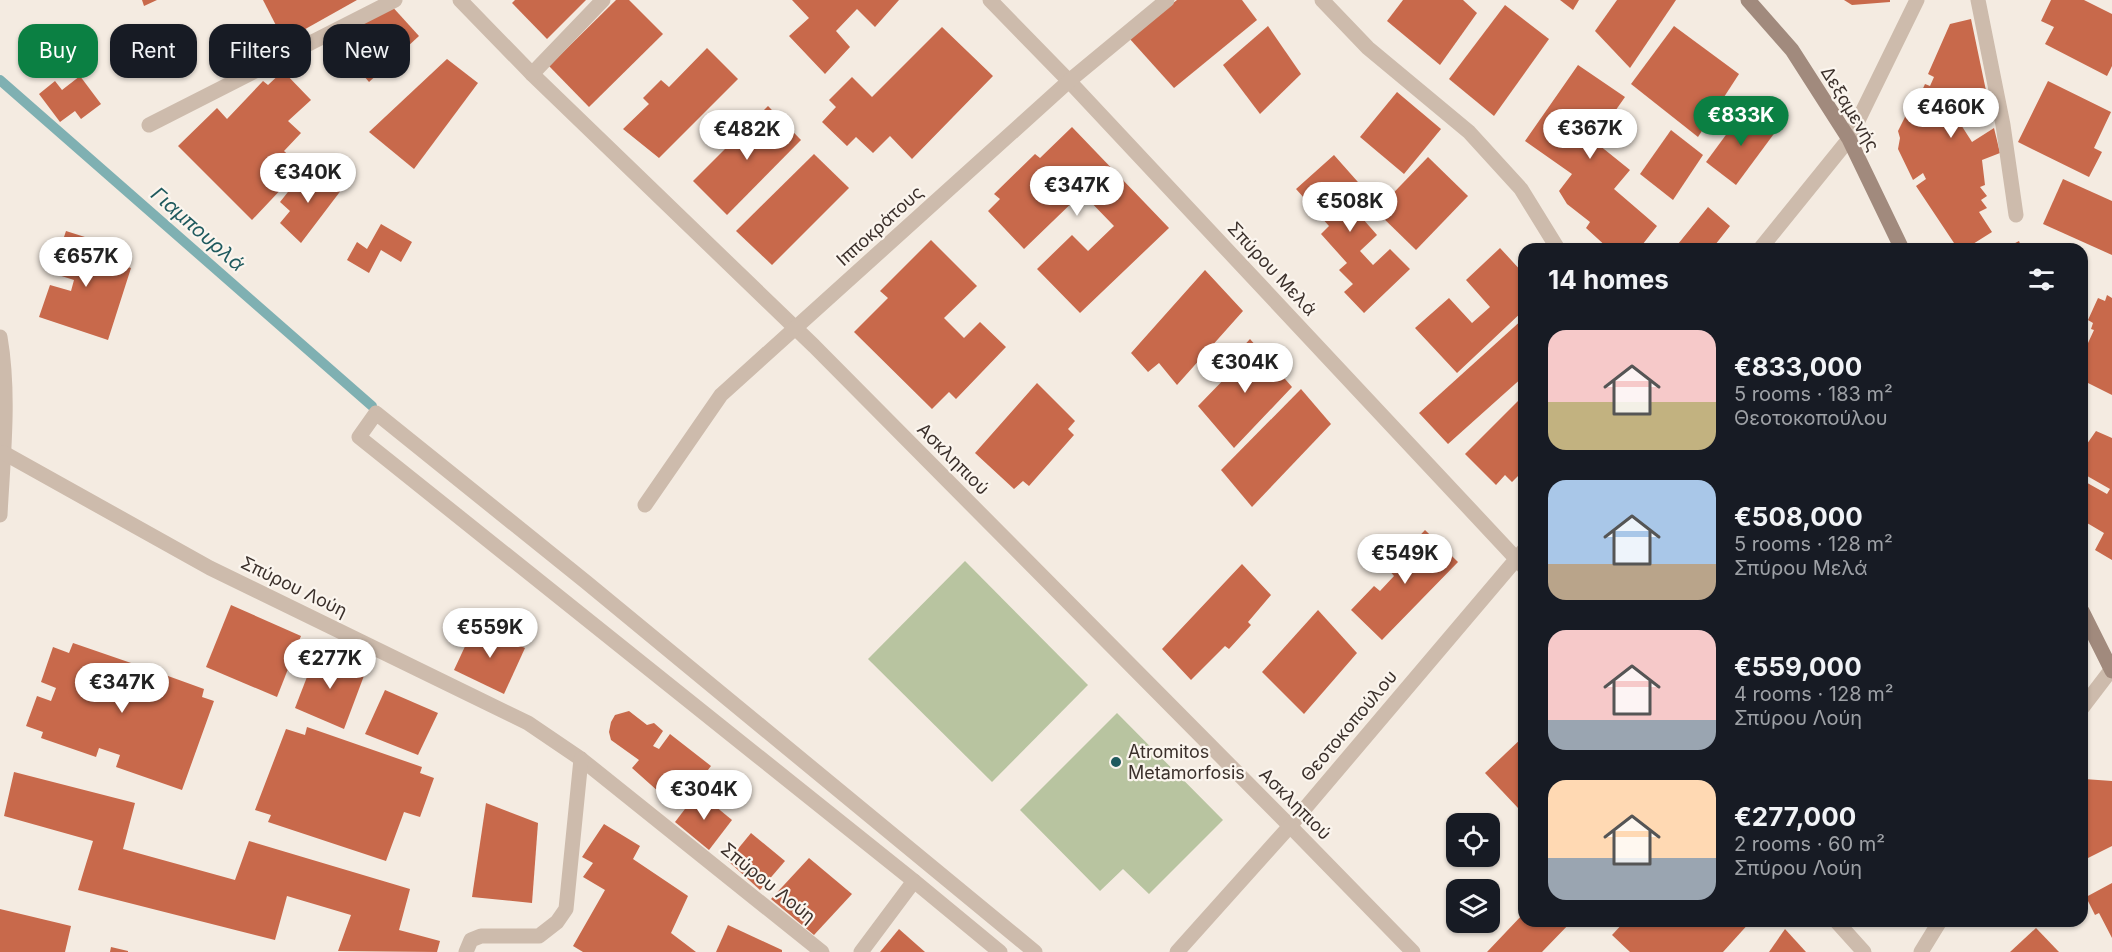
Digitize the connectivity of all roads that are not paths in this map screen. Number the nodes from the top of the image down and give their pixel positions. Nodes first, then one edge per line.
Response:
1 (395, 0) edge
2 (459, 0) edge
3 (603, 0) edge
4 (990, 0) edge
5 (1167, 0) edge
6 (1322, 0) edge
7 (1748, 0) edge
8 (1917, 0) edge
9 (1978, 0) edge
10 (532, 74) junction
11 (1069, 81) junction
12 (149, 125) dead end
13 (1849, 139) junction
14 (2016, 214) dead end
15 (1554, 243) edge
16 (1765, 243) edge
17 (1899, 243) edge
18 (795, 329) junction
19 (0, 337) edge
20 (4, 453) junction
21 (645, 505) dead end
22 (0, 515) edge
23 (1518, 555) edge
24 (1518, 564) edge
25 (2088, 623) edge
26 (2112, 670) edge
27 (2088, 700) edge
28 (581, 759) junction
29 (1290, 826) junction
30 (914, 881) junction
31 (1841, 927) edge
32 (1936, 927) edge
33 (466, 952) edge
34 (822, 952) edge
35 (861, 952) edge
36 (1000, 952) edge
37 (1035, 952) edge
38 (1177, 952) edge
39 (1413, 952) edge
40 (1864, 952) edge
41 (1921, 952) edge

1 - 12 street
2 - 10 street, Ασκληπιού
3 - 10 street
4 - 11 street, Σπύρου Μελά
5 - 11 street, Ιπποκράτους
6 - 15 street
7 - 13 main road, Δεξαμενής
8 - 13 street
9 - 14 street
10 - 18 street, Ασκληπιού
11 - 18 street, Ιπποκράτους
11 - 23 street, Σπύρου Μελά
13 - 16 street
13 - 17 main road, Δεξαμενής
18 - 21 street, Ιπποκράτους
18 - 29 street, Ασκληπιού
19 - 20 street
20 - 22 street
20 - 28 street, Σπύρου Λούη
24 - 29 street, Θεοτοκοπούλου
25 - 26 main road
26 - 27 street
28 - 33 street
28 - 34 street, Σπύρου Λούη
29 - 38 street, Θεοτοκοπούλου
29 - 39 street, Ασκληπιού
30 - 35 street
30 - 36 street
30 - 37 street
31 - 40 street
32 - 41 street

